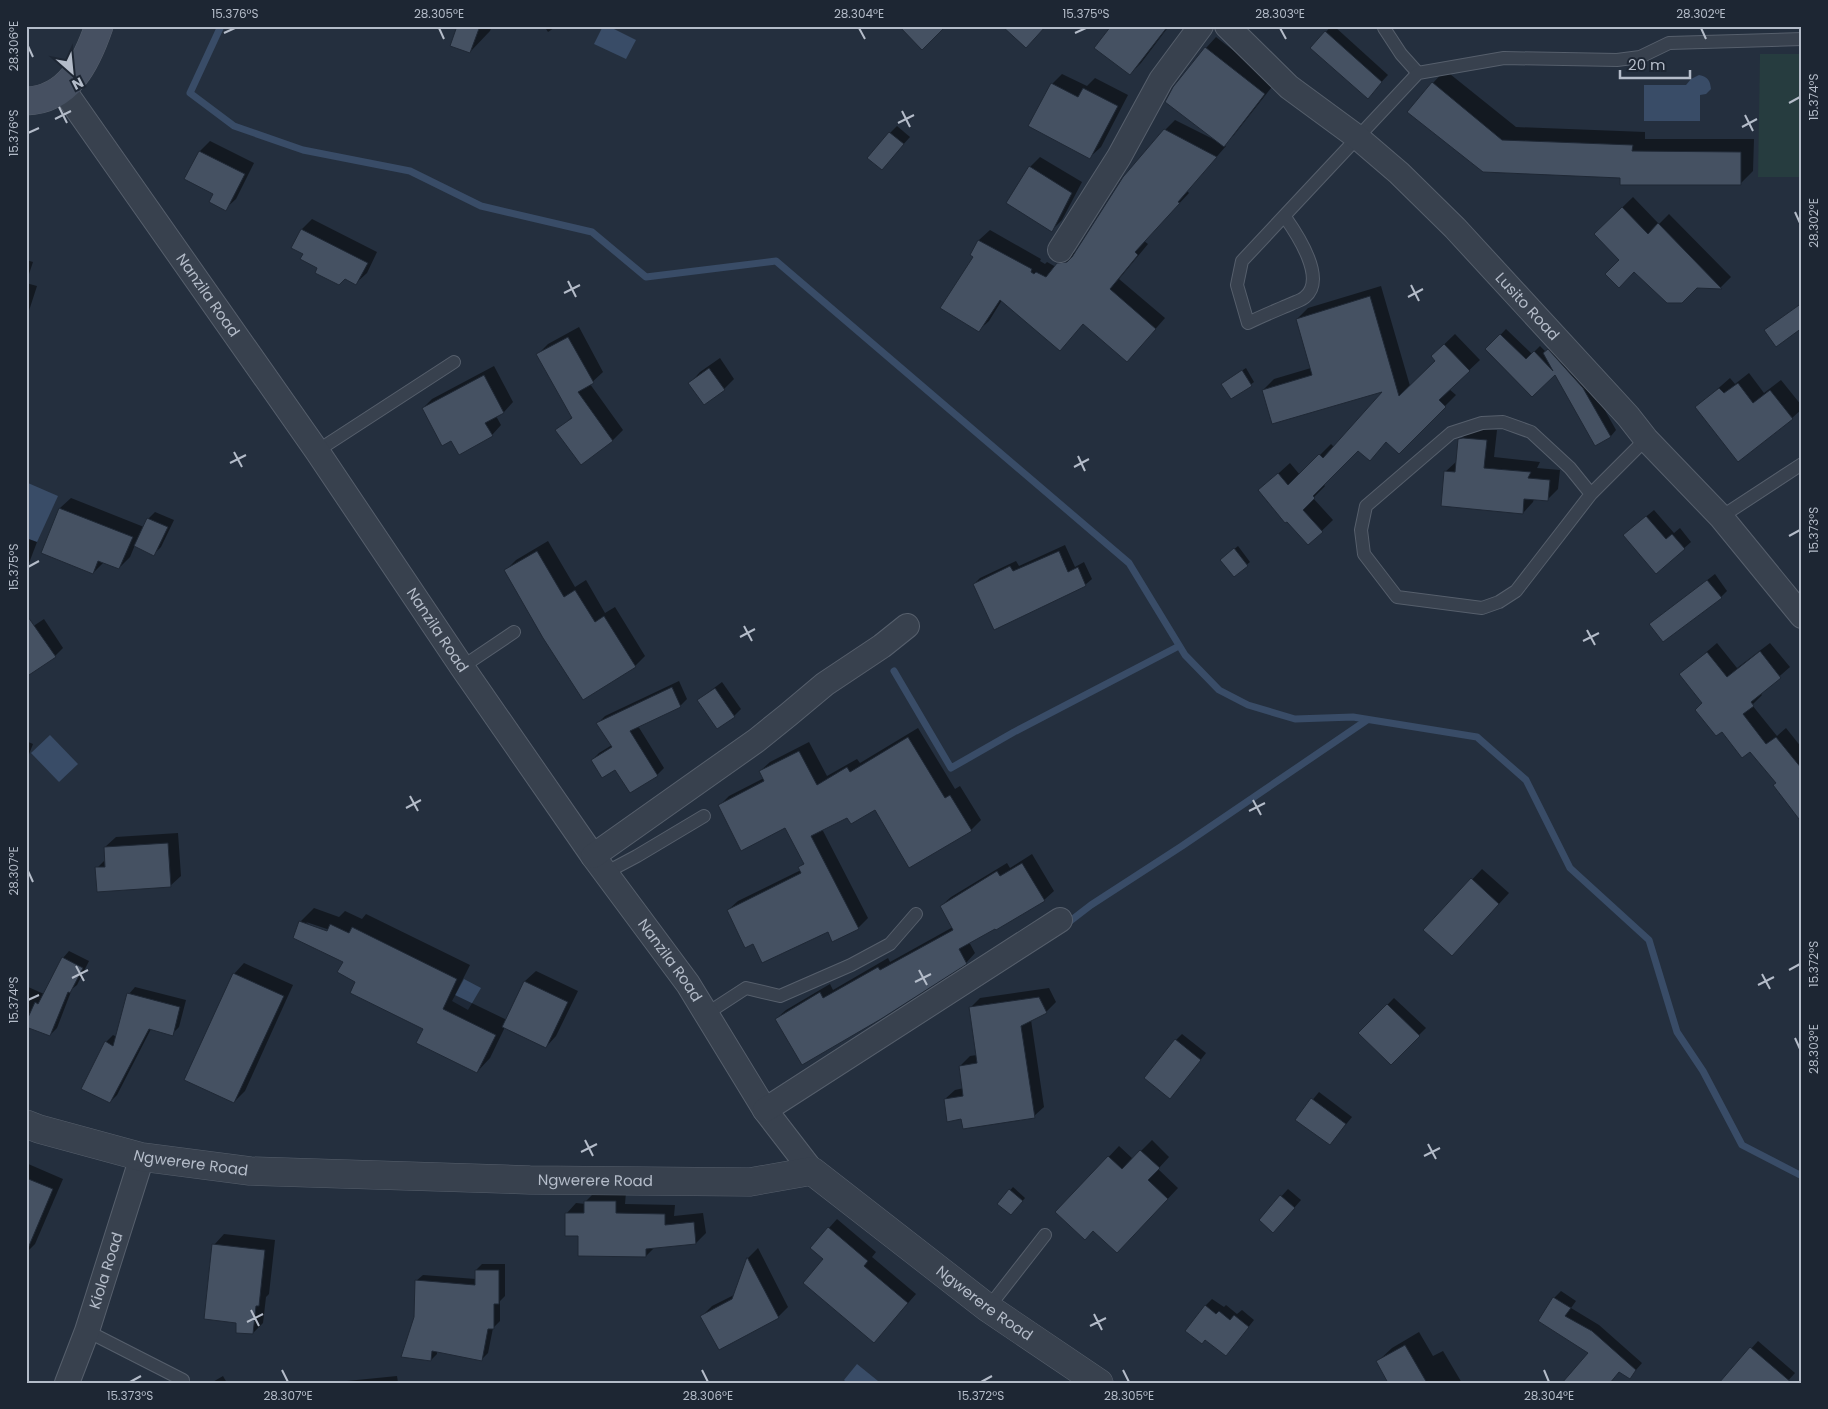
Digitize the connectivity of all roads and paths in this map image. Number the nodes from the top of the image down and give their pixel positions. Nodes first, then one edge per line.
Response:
1 (99, 26) edge
2 (1201, 26) edge
3 (1227, 26) edge
4 (1384, 28) dead end
5 (1802, 39) edge
6 (1418, 73) junction
7 (63, 89) junction
8 (26, 101) edge
9 (1357, 137) junction
10 (1285, 217) junction
11 (1060, 250) dead end
12 (454, 362) dead end
13 (1646, 439) junction
14 (317, 450) junction
15 (1802, 464) edge
16 (1591, 494) junction
17 (1721, 517) junction
18 (1802, 616) edge
19 (907, 626) dead end
20 (514, 632) dead end
21 (462, 667) junction
22 (704, 816) dead end
23 (598, 864) junction
24 (916, 914) dead end
25 (1060, 920) dead end
26 (706, 1014) junction
27 (765, 1110) junction
28 (26, 1124) edge
29 (142, 1157) junction
30 (812, 1171) junction
31 (1045, 1235) dead end
32 (988, 1308) junction
33 (87, 1331) junction
34 (183, 1380) dead end
35 (67, 1383) edge
36 (1099, 1383) edge

1 - 7 main road
2 - 11 street
3 - 9 street, Lusito Road
4 - 6 lane
5 - 6 lane
6 - 9 lane
7 - 8 main road
7 - 14 street, Nanzila Road
9 - 10 lane
9 - 13 street, Lusito Road
10 - 10 lane
12 - 14 lane
13 - 16 lane
13 - 17 street, Lusito Road
14 - 21 street, Nanzila Road
15 - 17 lane
16 - 16 lane
17 - 18 street, Lusito Road
19 - 23 street
20 - 21 lane
21 - 23 street, Nanzila Road
22 - 23 lane
23 - 26 street, Nanzila Road
24 - 26 lane
25 - 27 street
26 - 27 street, Nanzila Road
27 - 30 street, Nanzila Road
28 - 29 street, Ngwerere Road
29 - 30 street, Ngwerere Road
29 - 33 street, Kiola Road
30 - 32 street, Ngwerere Road
31 - 32 lane
32 - 36 street, Ngwerere Road
33 - 34 lane
33 - 35 street, Kiola Road

